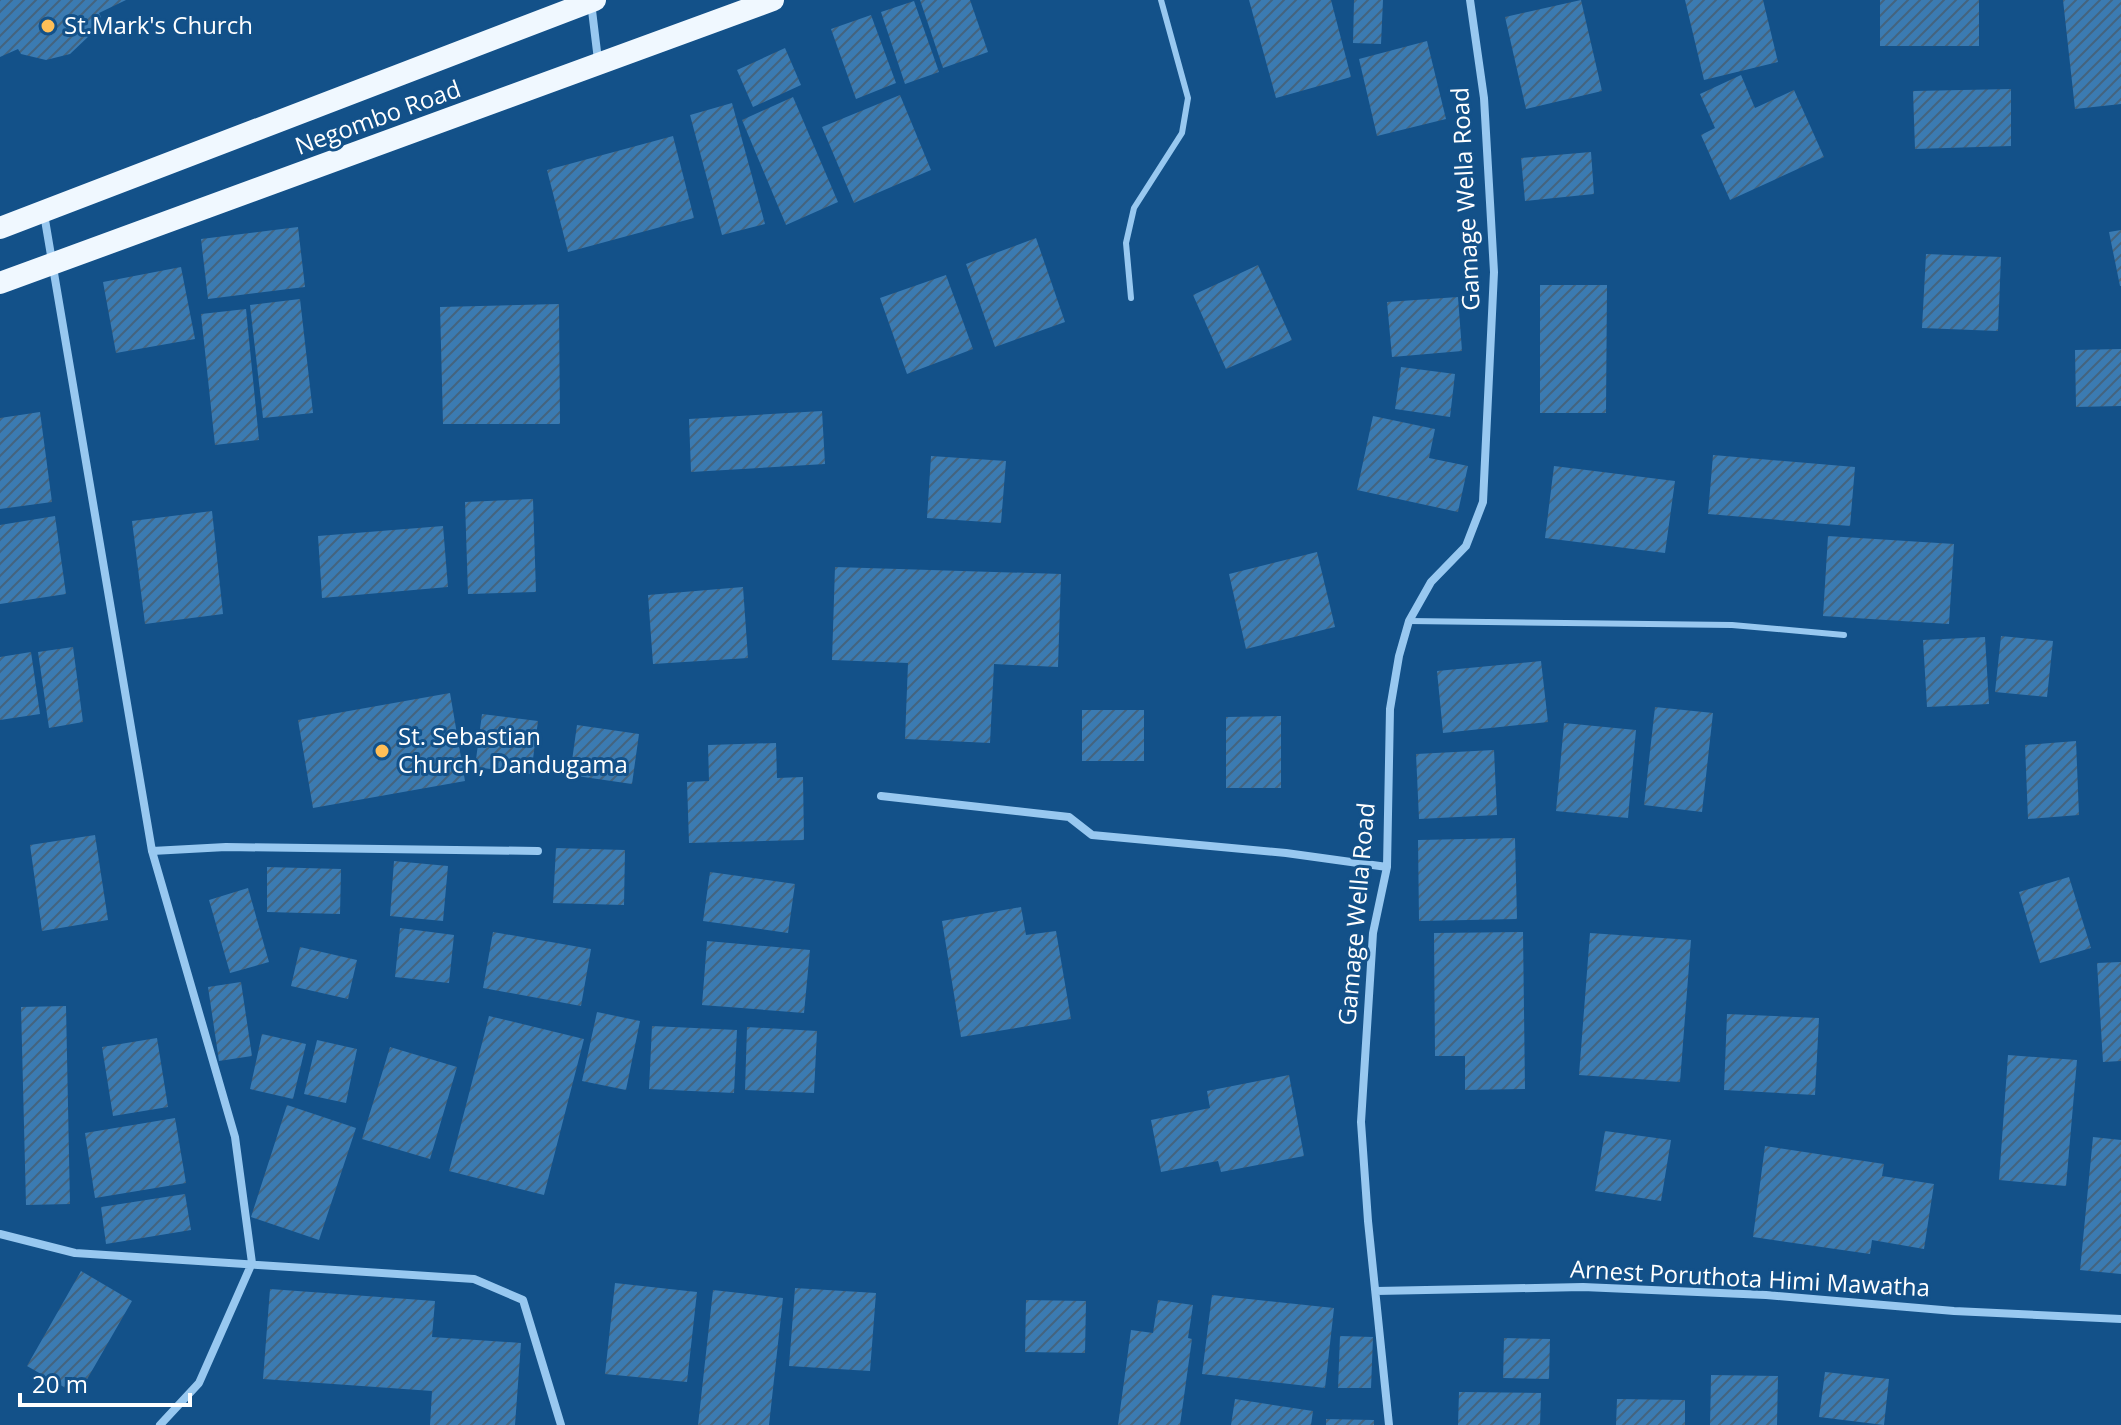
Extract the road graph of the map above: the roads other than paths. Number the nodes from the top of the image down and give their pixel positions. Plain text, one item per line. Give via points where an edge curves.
1 (773, 0) edge
2 (1161, 0) edge
3 (1470, 0) edge
4 (592, 1) edge
5 (599, 65) junction
6 (44, 213) junction
7 (0, 228) edge
8 (54, 264) junction
9 (0, 283) edge
10 (1131, 298) dead end
11 (1409, 621) junction
12 (1844, 635) dead end
13 (881, 796) dead end
14 (152, 851) junction
15 (538, 851) dead end
16 (1387, 867) junction
17 (0, 1234) edge
18 (252, 1263) junction
19 (1376, 1291) junction
20 (2121, 1319) edge
21 (160, 1425) edge
22 (561, 1425) edge
23 (1389, 1425) edge

1 - 5 highway, Negombo Road
2 - 10 lane via 1188,98 1182,133 1134,208 1126,243
3 - 11 street, Gamage Wella Road via 1484,98 1494,272 1483,502 1466,546 1431,582
4 - 5 street
4 - 6 highway, Negombo Road
5 - 8 highway, Negombo Road
6 - 7 highway, Negombo Road
6 - 8 street
8 - 9 highway, Negombo Road
8 - 14 street
11 - 12 lane via 1732,625
11 - 16 street, Gamage Wella Road via 1390,709
13 - 16 street via 1069,817 1092,835
14 - 15 street
14 - 18 street via 235,1137
16 - 19 street, Gamage Wella Road via 1373,933 1361,1122
17 - 18 street via 75,1253
18 - 21 street via 199,1383
18 - 22 street via 474,1279 523,1300
19 - 20 street, Arnest Poruthota Himi Mawatha via 1583,1287
19 - 23 street, Gamage Wella Road

